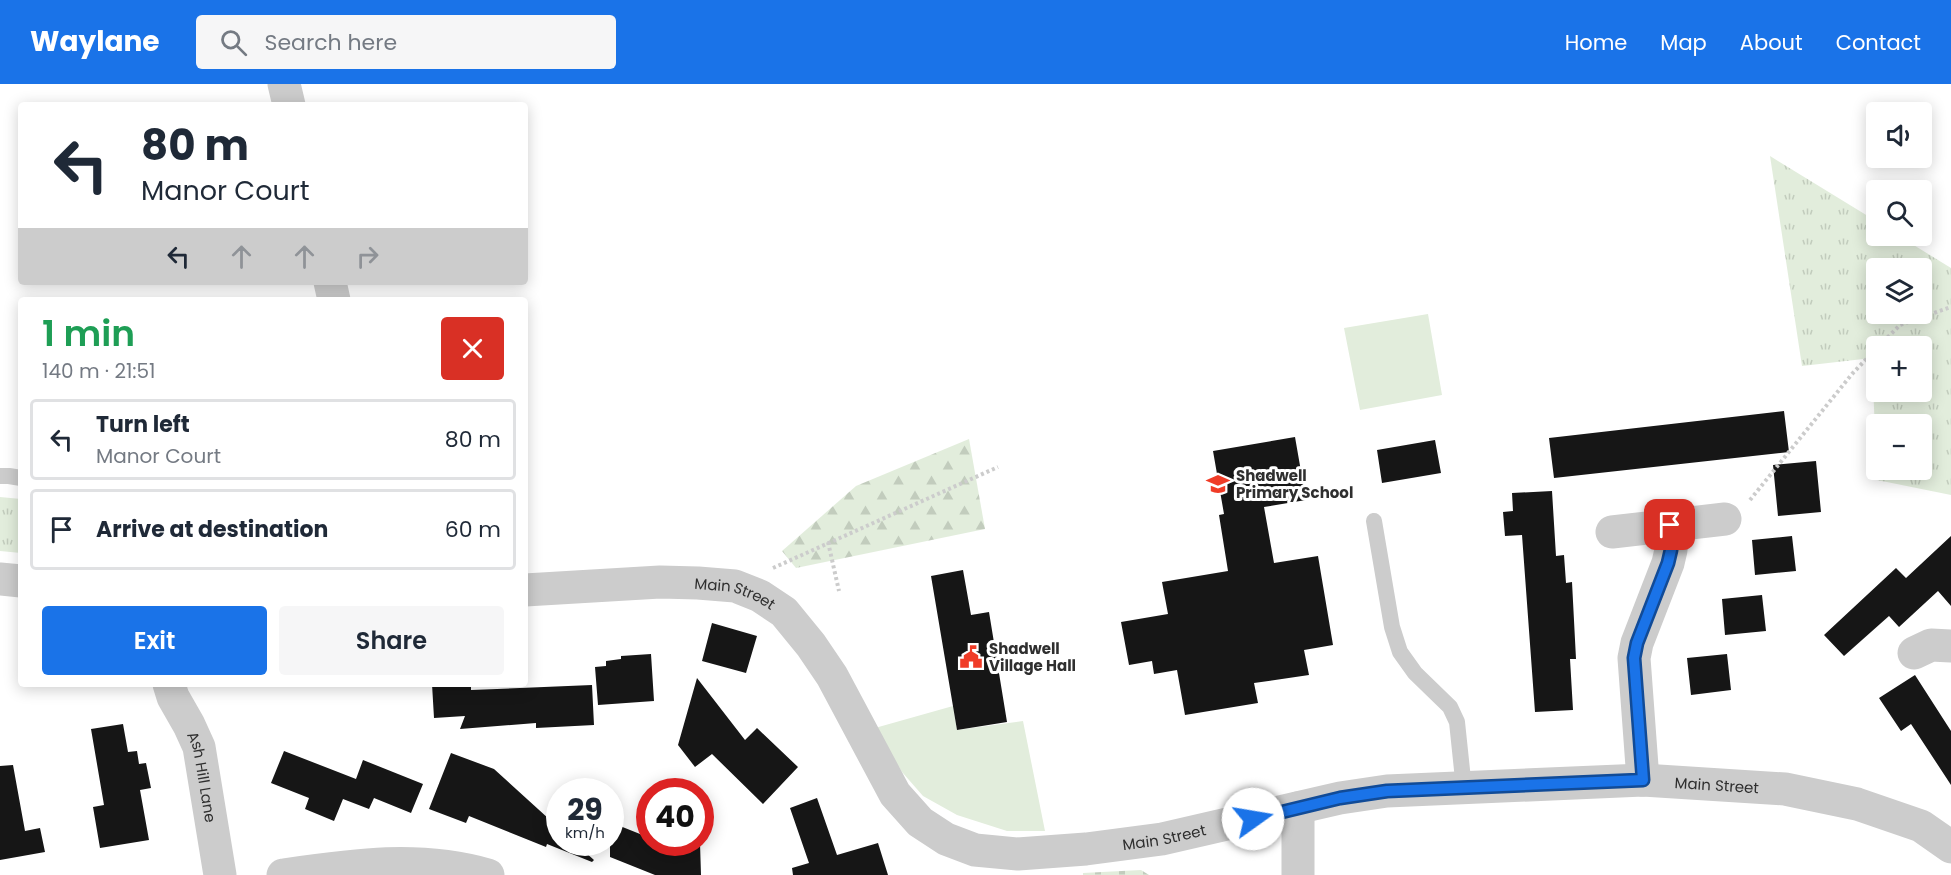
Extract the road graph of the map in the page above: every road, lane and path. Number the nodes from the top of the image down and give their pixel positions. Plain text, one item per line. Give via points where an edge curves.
1 (284, 84) edge
2 (288, 102) edge
3 (1951, 307) edge
4 (1889, 336) edge
5 (1866, 360) edge
6 (998, 467) dead end
7 (0, 477) edge
8 (18, 478) edge
9 (1725, 519) joint
10 (1374, 521) dead end
11 (1670, 525) junction
12 (1612, 532) dead end
13 (828, 542) junction
14 (0, 579) edge
15 (18, 581) edge
16 (735, 586) junction
17 (528, 590) edge
18 (839, 591) dead end
19 (1951, 646) edge
20 (1914, 653) dead end
21 (170, 687) edge
22 (1643, 780) junction
23 (1464, 789) junction
24 (1298, 808) junction
25 (1951, 847) edge
26 (1018, 865) edge
27 (219, 875) edge
28 (283, 875) edge
29 (488, 875) edge
30 (1298, 875) edge

1 - 2 street
3 - 4 path via 1900,325
5 - 9 path via 1844,382 1766,482 1745,505
6 - 13 path
7 - 8 lane
9 - 11 street
10 - 23 lane via 1400,652 1415,673 1450,707 1457,722
11 - 12 street
11 - 22 street via 1668,563 1634,658
13 - 16 path
13 - 18 path
14 - 15 street
16 - 17 street, Main Street via 660,582
16 - 26 street, Main Street via 784,612 811,645 895,794 920,822 946,839
19 - 20 street via 1931,645
21 - 27 street, Ash Hill Lane via 199,747
22 - 23 street, Main Street
22 - 25 street, Main Street via 1785,789 1847,802 1921,826
23 - 24 street, Main Street via 1387,791
24 - 26 street, Main Street via 1162,839 1086,849
24 - 30 street
28 - 29 street via 357,864 413,862

